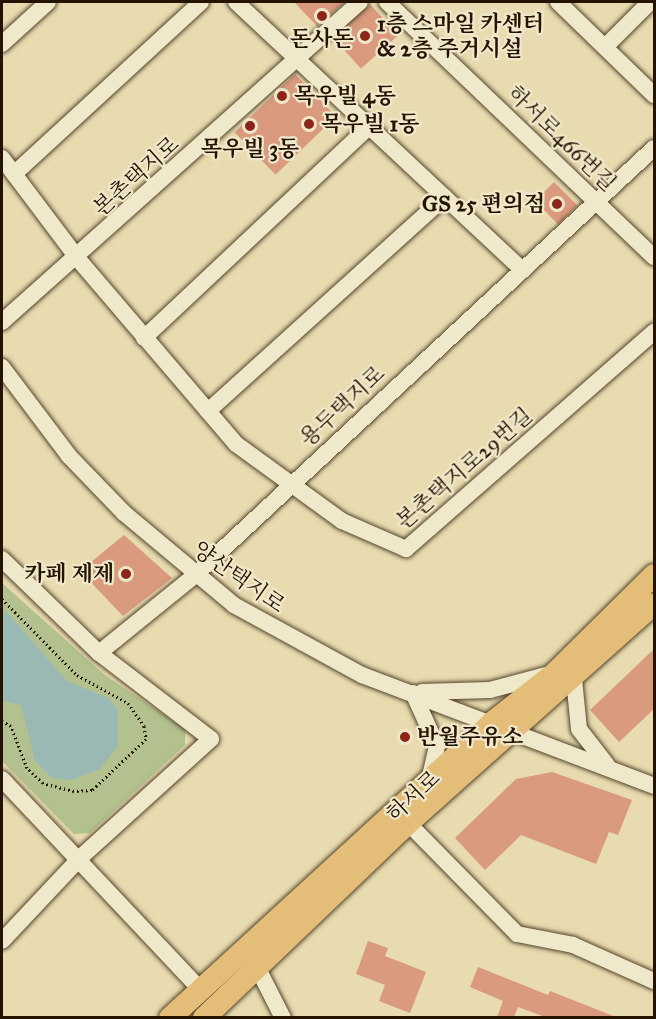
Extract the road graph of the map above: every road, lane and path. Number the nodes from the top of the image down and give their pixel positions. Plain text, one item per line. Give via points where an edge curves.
1 (48, 2) edge
2 (201, 2) edge
3 (236, 2) edge
4 (360, 2) edge
5 (387, 2) edge
6 (558, 2) edge
7 (650, 2) edge
8 (2, 44) edge
9 (605, 47) junction
10 (297, 59) junction
11 (654, 94) edge
12 (369, 127) junction
13 (654, 148) edge
14 (2, 158) edge
15 (14, 174) junction
16 (445, 197) junction
17 (599, 204) junction
18 (654, 257) edge
19 (78, 259) junction
20 (523, 271) junction
21 (2, 322) edge
22 (654, 332) edge
23 (144, 338) junction
24 (2, 367) edge
25 (208, 411) junction
26 (288, 486) junction
27 (2, 559) edge
28 (654, 575) edge
29 (194, 576) junction
30 (2, 599) edge
31 (654, 604) edge
32 (99, 653) junction
33 (564, 676) junction
34 (412, 693) junction
35 (2, 721) edge
36 (493, 722) junction
37 (516, 730) junction
38 (608, 766) junction
39 (2, 778) edge
40 (429, 782) junction
41 (654, 786) edge
42 (408, 824) junction
43 (81, 857) junction
44 (23, 914) junction
45 (2, 919) edge
46 (2, 941) edge
47 (245, 949) junction
48 (260, 968) junction
49 (654, 981) edge
50 (201, 990) junction
51 (170, 1017) edge
52 (204, 1017) edge
53 (283, 1017) edge

1 - 8 street
2 - 15 street
3 - 10 street
4 - 10 street, 본촌택지로
5 - 17 street, 하서로466번길
6 - 9 street
7 - 9 street
9 - 11 street
10 - 12 street
10 - 19 street, 본촌택지로
12 - 16 street
12 - 23 street
13 - 17 street, 용두택지로
14 - 15 street, 본촌택지로29번길
15 - 19 street, 본촌택지로29번길
16 - 20 street
16 - 25 street
17 - 18 street, 하서로466번길
17 - 20 street, 용두택지로
19 - 21 street, 본촌택지로
19 - 23 street, 본촌택지로29번길
20 - 26 street, 용두택지로
22 - 26 street, 본촌택지로29번길 via 406,549 342,521
23 - 25 street, 본촌택지로29번길
24 - 29 street, 양산택지로 via 69,456
25 - 26 street, 본촌택지로29번길 via 236,444
26 - 29 street, 용두택지로
27 - 32 street
28 - 33 main road, 하서로
29 - 32 street, 용두택지로
29 - 34 street, 양산택지로 via 298,644
30 - 35 path via 77,675 128,703 144,726 146,739 108,779 92,790 74,791 43,783 27,768 11,726
31 - 33 main road, 하서로
32 - 43 street via 211,739
33 - 34 street via 490,690
33 - 36 main road, 하서로
33 - 37 main road, 하서로
33 - 38 street via 579,729
34 - 36 street, 양산택지로
34 - 40 street via 437,746
36 - 37 street, 양산택지로
36 - 40 main road, 하서로
37 - 38 street, 양산택지로
37 - 42 main road, 하서로
38 - 41 street, 양산택지로
39 - 43 street
40 - 47 main road, 하서로
42 - 48 main road, 하서로
42 - 49 street via 517,934 573,945
43 - 44 street
43 - 50 street
44 - 45 street
44 - 46 street
47 - 48 street
47 - 50 main road, 하서로
48 - 52 main road, 하서로
48 - 53 street
50 - 51 main road, 하서로

